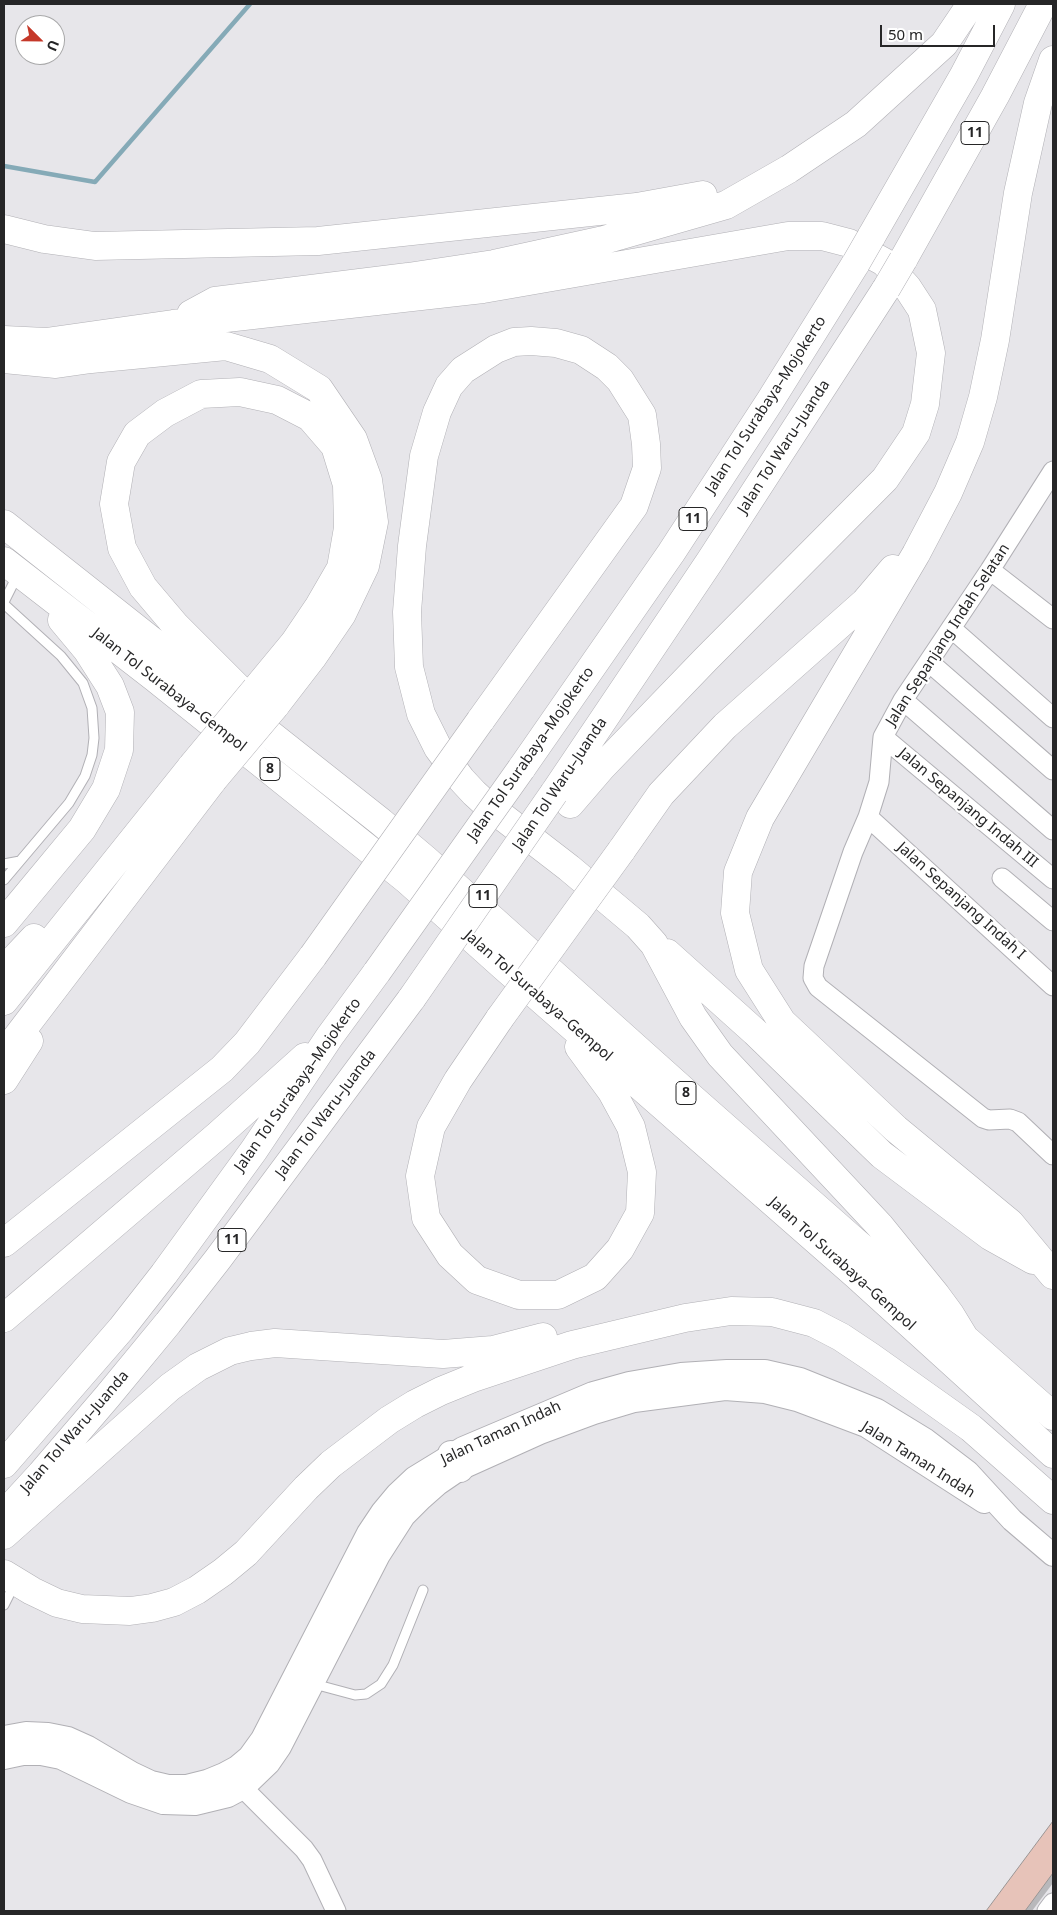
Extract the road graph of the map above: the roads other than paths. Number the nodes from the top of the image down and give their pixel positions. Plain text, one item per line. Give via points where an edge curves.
1 (971, 4) edge
2 (1001, 4) edge
3 (1043, 4) edge
4 (1053, 60) edge
5 (789, 170) junction
6 (4, 229) edge
7 (173, 324) junction
8 (4, 340) edge
9 (4, 360) edge
10 (1051, 479) edge
11 (948, 493) junction
12 (4, 524) edge
13 (990, 570) junction
14 (18, 572) edge
15 (4, 603) edge
16 (1053, 619) edge
17 (951, 628) junction
18 (929, 662) junction
19 (265, 697) junction
20 (903, 700) junction
21 (1053, 718) edge
22 (883, 737) junction
23 (1053, 770) edge
24 (317, 772) junction
25 (202, 773) junction
26 (562, 799) junction
27 (868, 817) junction
28 (1053, 830) edge
29 (20, 861) junction
30 (4, 864) edge
31 (1002, 878) dead end
32 (1053, 879) edge
33 (4, 880) edge
34 (98, 883) junction
35 (1053, 921) edge
36 (4, 923) edge
37 (638, 926) junction
38 (99, 930) junction
39 (503, 966) junction
40 (4, 970) edge
41 (1053, 986) edge
42 (4, 1000) edge
43 (330, 1036) junction
44 (4, 1054) edge
45 (4, 1080) edge
46 (1053, 1155) edge
47 (4, 1243) edge
48 (1050, 1271) edge
49 (4, 1318) edge
50 (964, 1337) junction
51 (1053, 1416) edge
52 (1053, 1454) edge
53 (10, 1458) edge
54 (456, 1462) junction
55 (48, 1482) junction
56 (1053, 1494) edge
57 (1053, 1500) edge
58 (4, 1514) edge
59 (4, 1535) edge
60 (1053, 1555) edge
61 (8, 1587) edge
62 (423, 1590) dead end
63 (312, 1684) junction
64 (4, 1737) edge
65 (4, 1758) edge
66 (243, 1788) junction
67 (1053, 1903) edge
68 (336, 1911) edge
69 (1047, 1911) edge

1 - 5 highway via 944,44 856,124
2 - 43 highway, Jalan Tol Surabaya–Mojokerto / 11, bridge via 856,263 770,401 671,553
3 - 26 highway, Jalan Tol Waru–Juanda / 11, bridge via 886,289 710,561
4 - 11 highway via 1038,103 1018,193 983,397 970,442
5 - 6 highway via 719,192 637,207 318,241 95,246
5 - 7 highway via 726,205 604,240 408,278 214,301
7 - 8 highway via 46,342
7 - 26 highway via 483,289 788,236 822,236 849,243 884,262 908,287 922,310 930,353 925,404 916,434 885,480 602,768
9 - 19 highway via 56,364 226,346 270,359 319,389 353,439 368,480 374,522 365,566 342,614 312,658
10 - 13 street, Jalan Sepanjang Indah Selatan
11 - 39 highway, bridge via 904,555 865,602 725,726 661,794 622,852 500,1018 431,1127 420,1176 426,1218 450,1255 477,1280 519,1295 558,1295 595,1277 620,1249 640,1213 642,1172 631,1127 612,1092 575,1042
11 - 48 highway via 896,588 760,818 738,872 735,913 749,970 782,1022 896,1130 1010,1223
12 - 24 highway, Jalan Tol Surabaya–Gempol / 8
13 - 16 street
13 - 17 street, Jalan Sepanjang Indah Selatan
14 - 15 lane
14 - 36 highway via 86,650 110,686 120,712 119,750 106,789 82,829
14 - 39 highway, Jalan Tol Surabaya–Gempol / 8 via 400,874
15 - 29 lane via 61,656 84,683 94,724 92,755 77,791
17 - 18 street, Jalan Sepanjang Indah Selatan
17 - 21 street
18 - 20 street, Jalan Sepanjang Indah Selatan
18 - 23 street
19 - 24 highway via 341,568 348,528 347,485 335,446 310,417 277,400 240,392 201,394 165,413 137,434 121,462 114,504 122,548 143,587 176,626
19 - 25 highway, bridge
20 - 22 street, Jalan Sepanjang Indah Selatan
20 - 28 street
22 - 27 street, Jalan Sepanjang Indah Selatan via 879,782
22 - 32 street, Jalan Sepanjang Indah III
24 - 50 highway, Jalan Tol Surabaya–Gempol / 8 via 425,859
25 - 34 highway
25 - 38 highway
26 - 55 highway, Jalan Tol Waru–Juanda / 11, bridge via 218,1259 113,1390
27 - 41 street, Jalan Sepanjang Indah I
27 - 46 street, Jalan Sepanjang Indah Selatan via 814,966 818,987 983,1118 1018,1122
29 - 30 lane
29 - 33 lane
31 - 35 street
34 - 40 highway via 30,942
34 - 42 highway
37 - 47 highway, bridge via 486,804 461,780 438,748 422,714 410,667 407,612 412,546 424,456 437,412 449,386 463,370 496,349 514,342 531,340 581,350 620,380 642,415 646,444 647,468 634,506 480,721 313,956 247,1043 222,1069
37 - 48 highway via 755,1032 882,1155 990,1236
37 - 50 highway via 654,944 693,1017 720,1055 880,1226 941,1301
38 - 44 highway
38 - 45 highway
39 - 52 highway, Jalan Tol Surabaya–Gempol / 8 via 856,1275
43 - 49 highway
43 - 53 highway, Jalan Tol Surabaya–Mojokerto / 11 via 254,1150 164,1274
50 - 51 highway, Jalan Tol Surabaya–Gempol / 8
54 - 60 street, Jalan Taman Indah via 594,1412 634,1401 725,1389 765,1392 797,1400 866,1426 1012,1520
54 - 63 street, Jalan Taman Indah via 392,1532
54 - 64 street, Jalan Taman Indah via 414,1478 382,1512 368,1533 262,1739 237,1767 207,1782 168,1786 132,1773 68,1738 48,1734
55 - 56 highway via 170,1387 198,1367 230,1351 275,1344 443,1354 492,1350 669,1304 744,1293 808,1304 877,1340 1019,1456 1046,1480
55 - 58 highway, Jalan Tol Waru–Juanda / 11
55 - 59 highway
57 - 61 highway via 971,1428 841,1337 814,1323 772,1312 731,1311 685,1318 572,1345 473,1378 415,1404 331,1464 246,1553 223,1572 174,1602 130,1611 82,1609
62 - 63 lane via 393,1664 381,1684 366,1694 355,1695
63 - 66 street, Jalan Taman Indah via 280,1747
65 - 66 street, Jalan Taman Indah via 41,1754 61,1758 130,1792 163,1803 195,1804 228,1796
66 - 68 street via 304,1849
67 - 69 street

